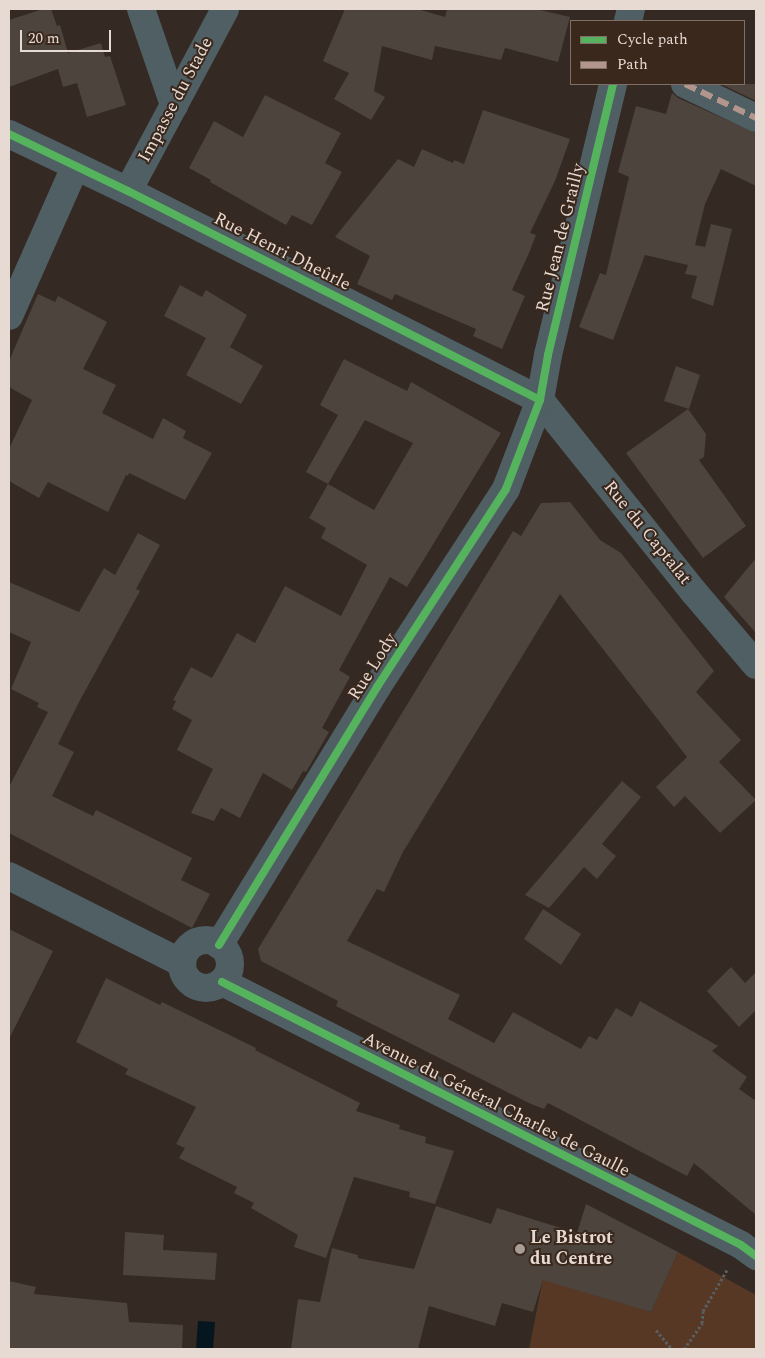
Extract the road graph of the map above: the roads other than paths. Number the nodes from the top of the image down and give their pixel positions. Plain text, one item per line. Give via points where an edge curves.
1 (141, 9) edge
2 (225, 9) edge
3 (613, 85) edge
4 (686, 85) edge
5 (174, 105) junction
6 (756, 118) edge
7 (9, 134) edge
8 (75, 167) junction
9 (128, 191) junction
10 (9, 316) edge
11 (540, 400) junction
12 (756, 665) edge
13 (9, 876) edge
14 (219, 945) junction
15 (182, 963) junction
16 (222, 982) junction
17 (756, 1256) edge

1 - 5 street
2 - 5 street, Impasse du Stade
3 - 11 street, Rue Jean de Grailly
4 - 6 street
5 - 9 street, Impasse du Stade
7 - 8 street, Rue Henri Dheûrle
8 - 9 street, Rue Henri Dheûrle
8 - 10 street
9 - 11 street, Rue Henri Dheûrle
11 - 12 street, Rue du Captalat
11 - 14 street, Rue Lody via 506,490 377,687
13 - 15 street
14 - 15 street via 209,941 194,944
14 - 16 street via 230,960 228,974
15 - 16 street via 183,971 194,984 209,988
16 - 17 street, Avenue du Général Charles de Gaulle via 741,1245

